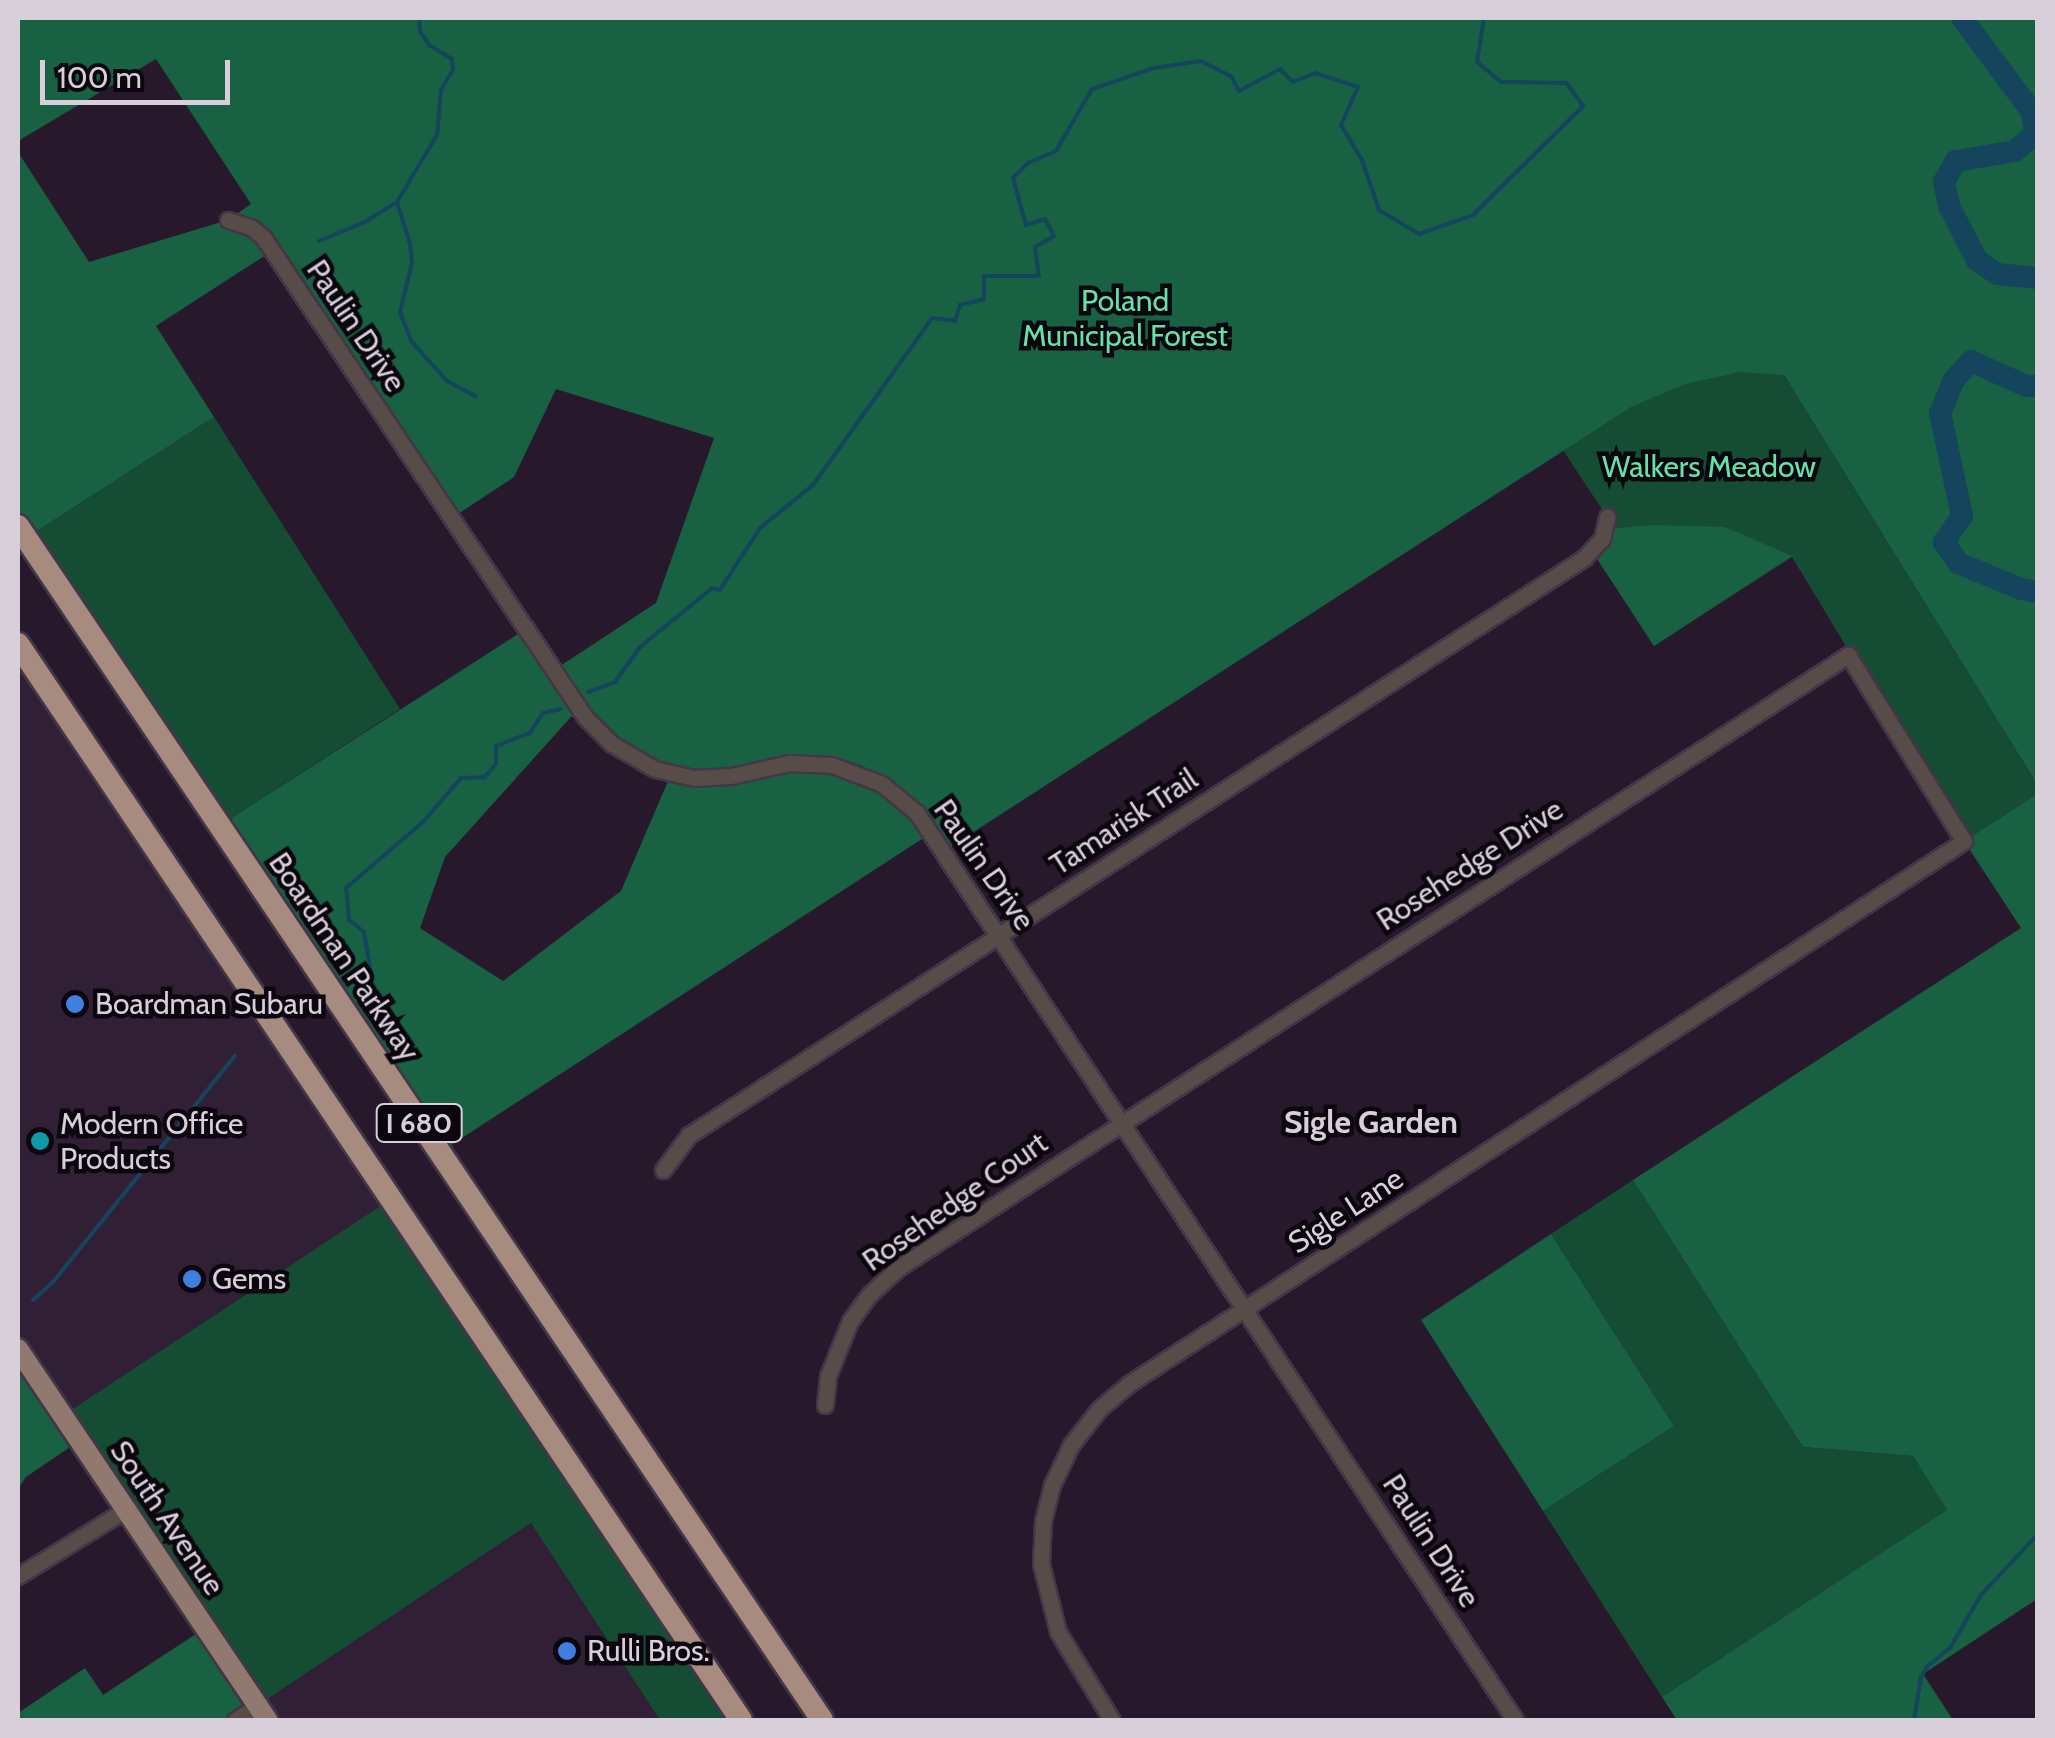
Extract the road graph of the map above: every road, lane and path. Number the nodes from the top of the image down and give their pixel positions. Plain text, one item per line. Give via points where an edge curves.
1 (228, 220) dead end
2 (1607, 517) dead end
3 (18, 526) edge
4 (18, 644) edge
5 (1848, 654) joint
6 (1000, 936) junction
7 (1122, 1122) junction
8 (663, 1170) dead end
9 (1246, 1309) junction
10 (18, 1349) edge
11 (825, 1405) dead end
12 (126, 1510) junction
13 (18, 1576) edge
14 (262, 1713) edge
15 (235, 1720) edge
16 (742, 1720) edge
17 (822, 1720) edge
18 (1112, 1720) edge
19 (1516, 1720) edge

1 - 6 street, Paulin Drive via 263,237 586,717 612,744 656,769 694,778 806,762 858,772 916,813
2 - 6 street, Tamarisk Trail via 1602,540 1584,558
3 - 17 highway, Boardman Parkway / I 680
4 - 16 highway, I 680
5 - 7 street, Rosehedge Drive
5 - 9 street, Sigle Lane via 1964,841
6 - 7 street, Paulin Drive
6 - 8 street, Tamarisk Trail via 689,1135
7 - 9 street, Paulin Drive
7 - 11 street, Rosehedge Court via 882,1281 840,1341
9 - 18 street, Sigle Lane via 1114,1395 1082,1430 1052,1485 1041,1548 1046,1598 1063,1642
9 - 19 street, Paulin Drive
10 - 12 main road, South Avenue
12 - 13 street
12 - 14 main road, South Avenue
14 - 15 street

